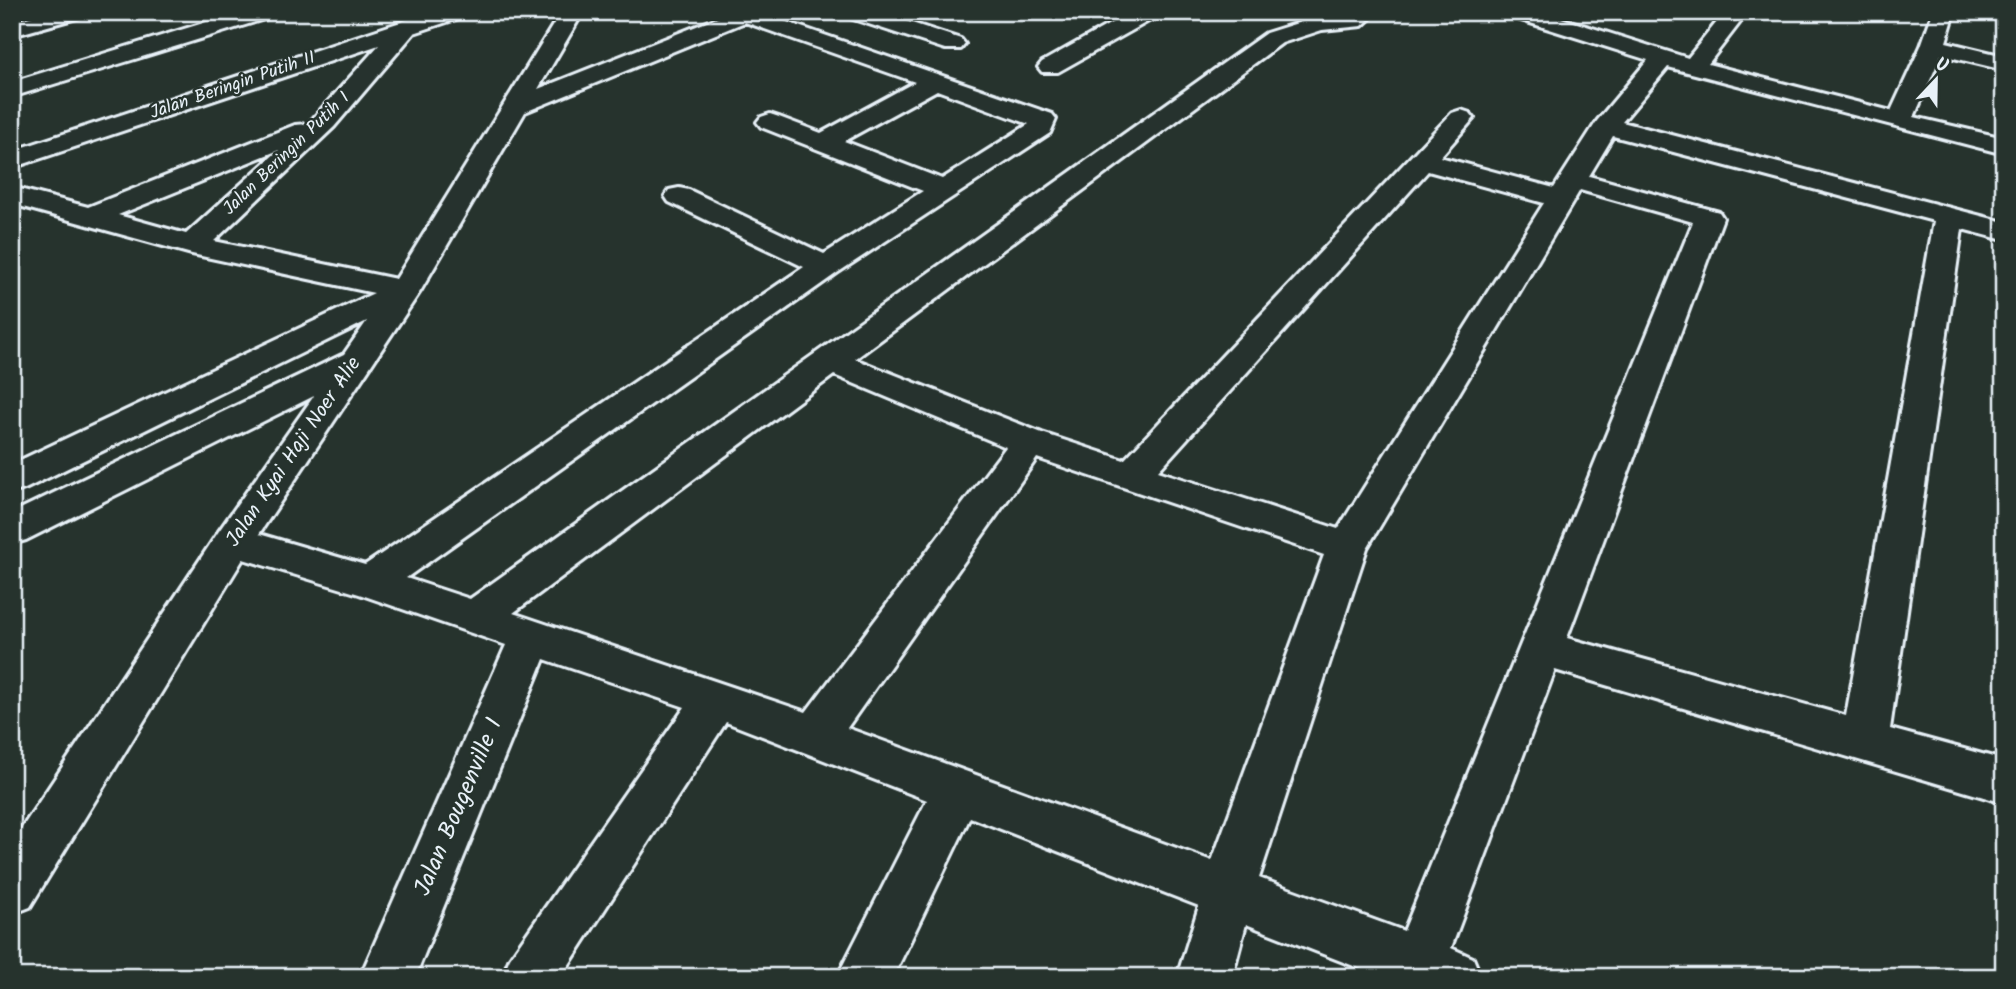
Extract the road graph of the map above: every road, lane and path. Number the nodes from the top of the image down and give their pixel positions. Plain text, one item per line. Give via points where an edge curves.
1 (72, 12) edge
2 (263, 12) edge
3 (454, 12) edge
4 (572, 12) edge
5 (855, 12) edge
6 (927, 12) edge
7 (1148, 12) edge
8 (1366, 12) edge
9 (1519, 12) edge
10 (1737, 12) edge
11 (1944, 12) edge
12 (740, 14) edge
13 (1557, 17) edge
14 (899, 27) junction
15 (406, 28) junction
16 (12, 29) edge
17 (953, 44) dead end
18 (1933, 46) junction
19 (1678, 62) junction
20 (2004, 64) edge
21 (1050, 67) dead end
22 (933, 82) junction
23 (12, 90) edge
24 (517, 106) junction
25 (1461, 118) dead end
26 (1899, 121) junction
27 (325, 122) junction
28 (770, 122) dead end
29 (1606, 126) junction
30 (823, 142) junction
31 (2004, 146) edge
32 (12, 160) edge
33 (1420, 160) junction
34 (1568, 189) junction
35 (944, 190) junction
36 (679, 196) dead end
37 (19, 202) edge
38 (88, 217) junction
39 (1949, 218) junction
40 (2004, 232) edge
41 (192, 245) junction
42 (826, 265) junction
43 (405, 290) junction
44 (356, 361) junction
45 (830, 361) junction
46 (1029, 442) junction
47 (1131, 476) junction
48 (12, 480) edge
49 (12, 530) edge
50 (233, 541) junction
51 (1347, 547) junction
52 (370, 582) junction
53 (476, 617) junction
54 (532, 636) junction
55 (1539, 648) junction
56 (716, 699) junction
57 (816, 736) junction
58 (1865, 741) junction
59 (2004, 782) edge
60 (958, 790) junction
61 (12, 889) edge
62 (1228, 891) junction
63 (1436, 970) edge
64 (387, 977) edge
65 (529, 977) edge
66 (864, 977) edge
67 (1204, 977) edge

1 - 16 street
2 - 23 street
3 - 15 street, Jalan Beringin Putih II
4 - 24 street, Jalan Kyai Haji Noer Alie
5 - 14 street
6 - 14 street
7 - 21 street
8 - 45 street via 1354,20 1320,23 1274,38
9 - 13 street
10 - 19 street
11 - 18 street
12 - 22 street
12 - 24 street
13 - 19 street
14 - 17 street
15 - 27 street, Jalan Beringin Putih I
15 - 32 street, Jalan Beringin Putih II
18 - 20 street
18 - 26 street
19 - 26 street
19 - 29 street
22 - 30 street
22 - 35 street via 1043,119 1041,128
24 - 43 street, Jalan Kyai Haji Noer Alie
25 - 33 street
26 - 31 street
27 - 38 street
27 - 41 street, Jalan Beringin Putih I
28 - 30 street
29 - 34 street
29 - 39 street
30 - 35 street
33 - 34 street
33 - 47 street
34 - 51 street
34 - 55 street via 1709,218
35 - 42 street
36 - 42 street
37 - 38 street
38 - 41 street
39 - 40 street
39 - 58 street
41 - 43 street
42 - 52 street
43 - 44 street, Jalan Kyai Haji Noer Alie
43 - 48 street
44 - 49 street
44 - 50 street, Jalan Kyai Haji Noer Alie
45 - 46 street
45 - 53 street
46 - 47 street
46 - 57 street
47 - 51 street
50 - 52 street
50 - 61 street, Jalan Kyai Haji Noer Alie
51 - 62 street
52 - 53 street
53 - 54 street
54 - 56 street
54 - 64 street, Jalan Bougenville I
55 - 58 street
55 - 63 street
56 - 57 street
56 - 65 street
57 - 60 street
58 - 59 street
60 - 62 street
60 - 66 street
62 - 63 street
62 - 67 street

